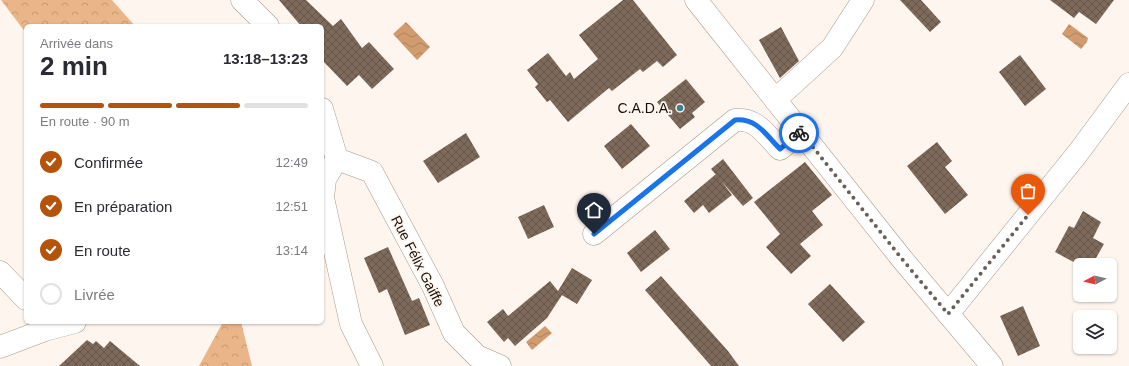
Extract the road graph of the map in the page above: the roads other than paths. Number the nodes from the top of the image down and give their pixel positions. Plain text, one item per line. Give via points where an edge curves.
1 (242, 0) edge
2 (696, 0) edge
3 (863, 0) edge
4 (266, 24) edge
5 (1129, 84) edge
6 (775, 100) junction
7 (324, 116) edge
8 (801, 132) junction
9 (337, 159) junction
10 (324, 188) edge
11 (324, 202) edge
12 (594, 234) dead end
13 (0, 272) edge
14 (24, 297) edge
15 (948, 314) junction
16 (60, 324) edge
17 (44, 326) edge
18 (0, 347) edge
19 (372, 366) edge
20 (500, 366) edge
21 (992, 366) edge

1 - 4 street
2 - 6 street
3 - 6 street via 832,48
5 - 15 street via 1078,153
6 - 8 street
7 - 9 street
8 - 12 street via 780,149 755,123 746,119 735,120
8 - 15 street
9 - 10 street via 325,178
9 - 20 street, Rue Félix Gaiffe via 372,172 433,286 454,333 477,356
11 - 19 street via 351,324
13 - 14 street
15 - 21 street
16 - 17 street
17 - 18 street

